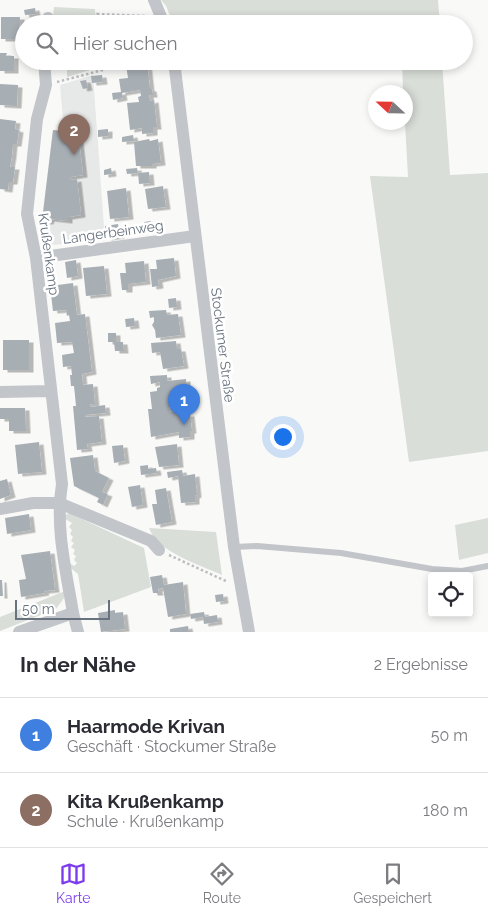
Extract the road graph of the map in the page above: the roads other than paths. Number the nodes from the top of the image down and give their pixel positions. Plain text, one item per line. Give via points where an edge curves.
1 (154, 0) edge
2 (161, 15) edge
3 (45, 70) edge
4 (175, 70) edge
5 (195, 236) junction
6 (36, 258) junction
7 (50, 391) junction
8 (0, 392) edge
9 (59, 503) junction
10 (0, 509) edge
11 (234, 547) junction
12 (159, 550) road end
13 (488, 566) edge
14 (72, 614) junction
15 (19, 632) edge
16 (78, 632) edge
17 (249, 632) edge

1 - 2 street
3 - 6 street, Krußenkamp via 46,85 37,118 27,214
4 - 5 street, Stockumer Straße
5 - 6 street, Langerbeinweg
5 - 11 street, Stockumer Straße
6 - 7 street, Krußenkamp
7 - 8 street
7 - 9 street, Krußenkamp via 62,484
9 - 10 street via 34,503
9 - 12 street via 152,541
9 - 14 street, Krußenkamp via 58,522
11 - 13 lane via 341,553 432,569 462,571
11 - 17 street, Stockumer Straße
14 - 15 street
14 - 16 street, Krußenkamp

